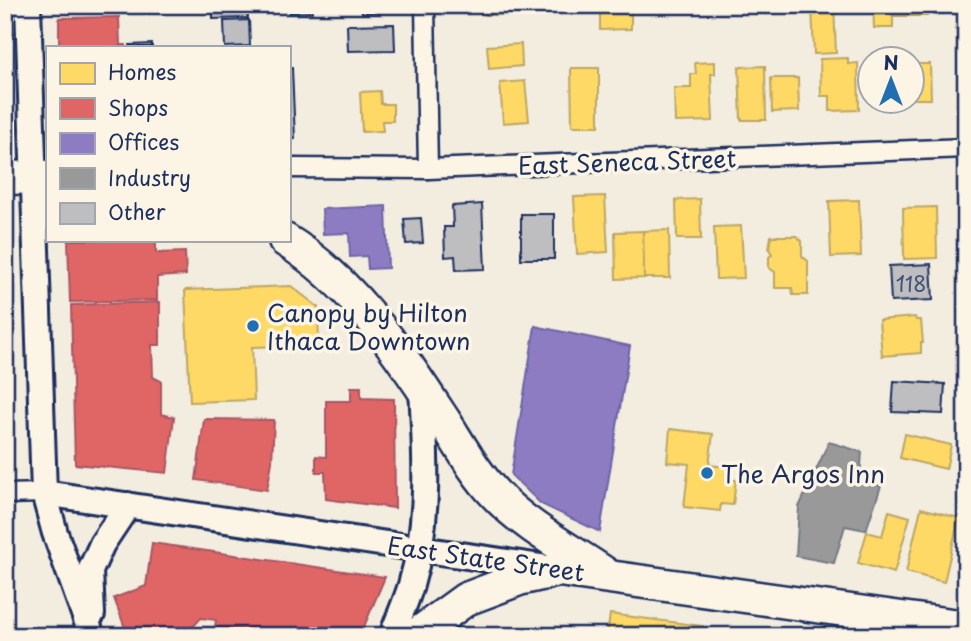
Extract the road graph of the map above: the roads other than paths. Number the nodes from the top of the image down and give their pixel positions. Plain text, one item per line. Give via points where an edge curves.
1 (28, 5) edge
2 (425, 5) edge
3 (966, 148) edge
4 (290, 168) edge
5 (428, 169) junction
6 (29, 178) edge
7 (288, 242) edge
8 (422, 390) junction
9 (44, 493) junction
10 (5, 494) edge
11 (128, 505) junction
12 (418, 549) junction
13 (559, 570) junction
14 (608, 575) junction
15 (966, 627) edge
16 (93, 636) edge
17 (392, 636) edge
18 (415, 636) edge

1 - 6 street
2 - 5 street
3 - 5 street, East Seneca Street
4 - 5 street, East Seneca Street
6 - 9 street
7 - 8 highway via 345,287
8 - 12 street via 427,448
8 - 14 highway via 497,496
9 - 10 street, East State Street
9 - 11 street, East State Street
9 - 16 street
11 - 12 street, East State Street
11 - 16 street via 90,571
12 - 13 street, East State Street
12 - 17 street via 412,583
13 - 14 highway, East State Street
13 - 18 highway via 467,599
14 - 15 highway, East State Street

